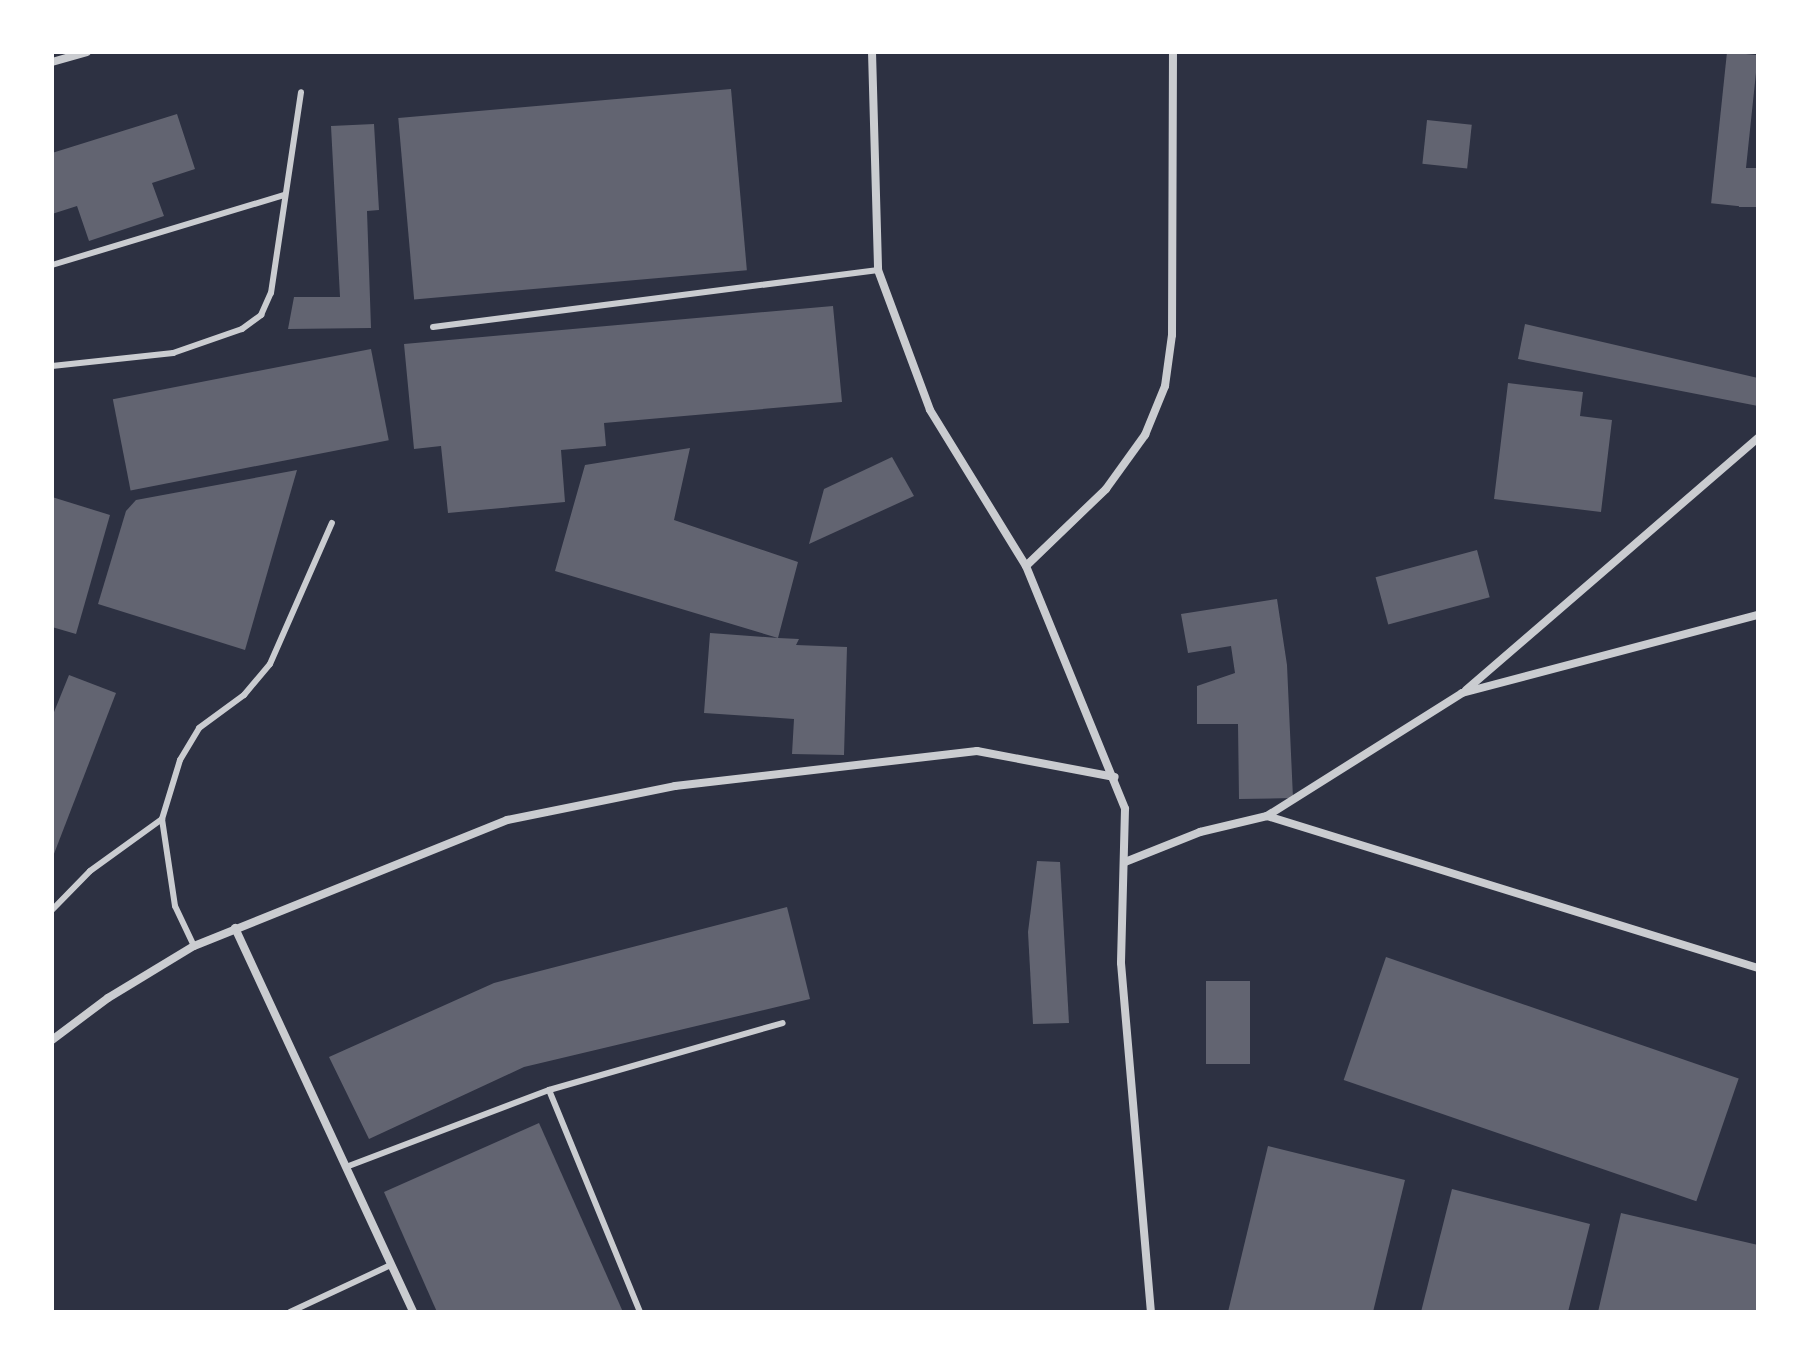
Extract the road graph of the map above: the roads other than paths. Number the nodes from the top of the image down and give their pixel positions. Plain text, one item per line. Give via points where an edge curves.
1 (87, 52) edge
2 (872, 52) edge
3 (1173, 52) edge
4 (52, 62) edge
5 (301, 92) dead end
6 (284, 195) junction
7 (52, 265) edge
8 (878, 270) junction
9 (433, 327) dead end
10 (52, 366) edge
11 (1758, 438) edge
12 (332, 523) dead end
13 (1026, 566) junction
14 (1758, 615) edge
15 (1462, 693) junction
16 (1115, 777) junction
17 (1267, 816) junction
18 (162, 819) junction
19 (1125, 862) junction
20 (52, 910) edge
21 (235, 928) junction
22 (194, 946) junction
23 (1758, 968) edge
24 (783, 1023) dead end
25 (52, 1040) edge
26 (549, 1090) junction
27 (346, 1167) junction
28 (391, 1265) junction
29 (290, 1312) edge
30 (413, 1312) edge
31 (640, 1312) edge
32 (1151, 1312) edge

1 - 4 street
2 - 8 street
3 - 13 street via 1172,335 1165,386 1145,435 1106,489
5 - 6 lane
6 - 7 lane
6 - 10 lane via 271,293 251,322 173,353
8 - 9 lane
8 - 13 street via 930,410
11 - 15 street
12 - 18 lane via 270,664 244,695 199,728 180,760
13 - 16 street
14 - 15 street
15 - 17 street
16 - 19 street via 1125,809
16 - 21 street via 977,751 675,786 507,820
17 - 19 street via 1200,832
17 - 23 street
18 - 20 lane via 90,871
18 - 22 lane via 175,906
19 - 32 street via 1121,963
21 - 22 street
21 - 27 street
22 - 25 street via 108,998
24 - 26 lane
26 - 27 lane
26 - 31 lane
27 - 28 street
28 - 29 lane
28 - 30 street

